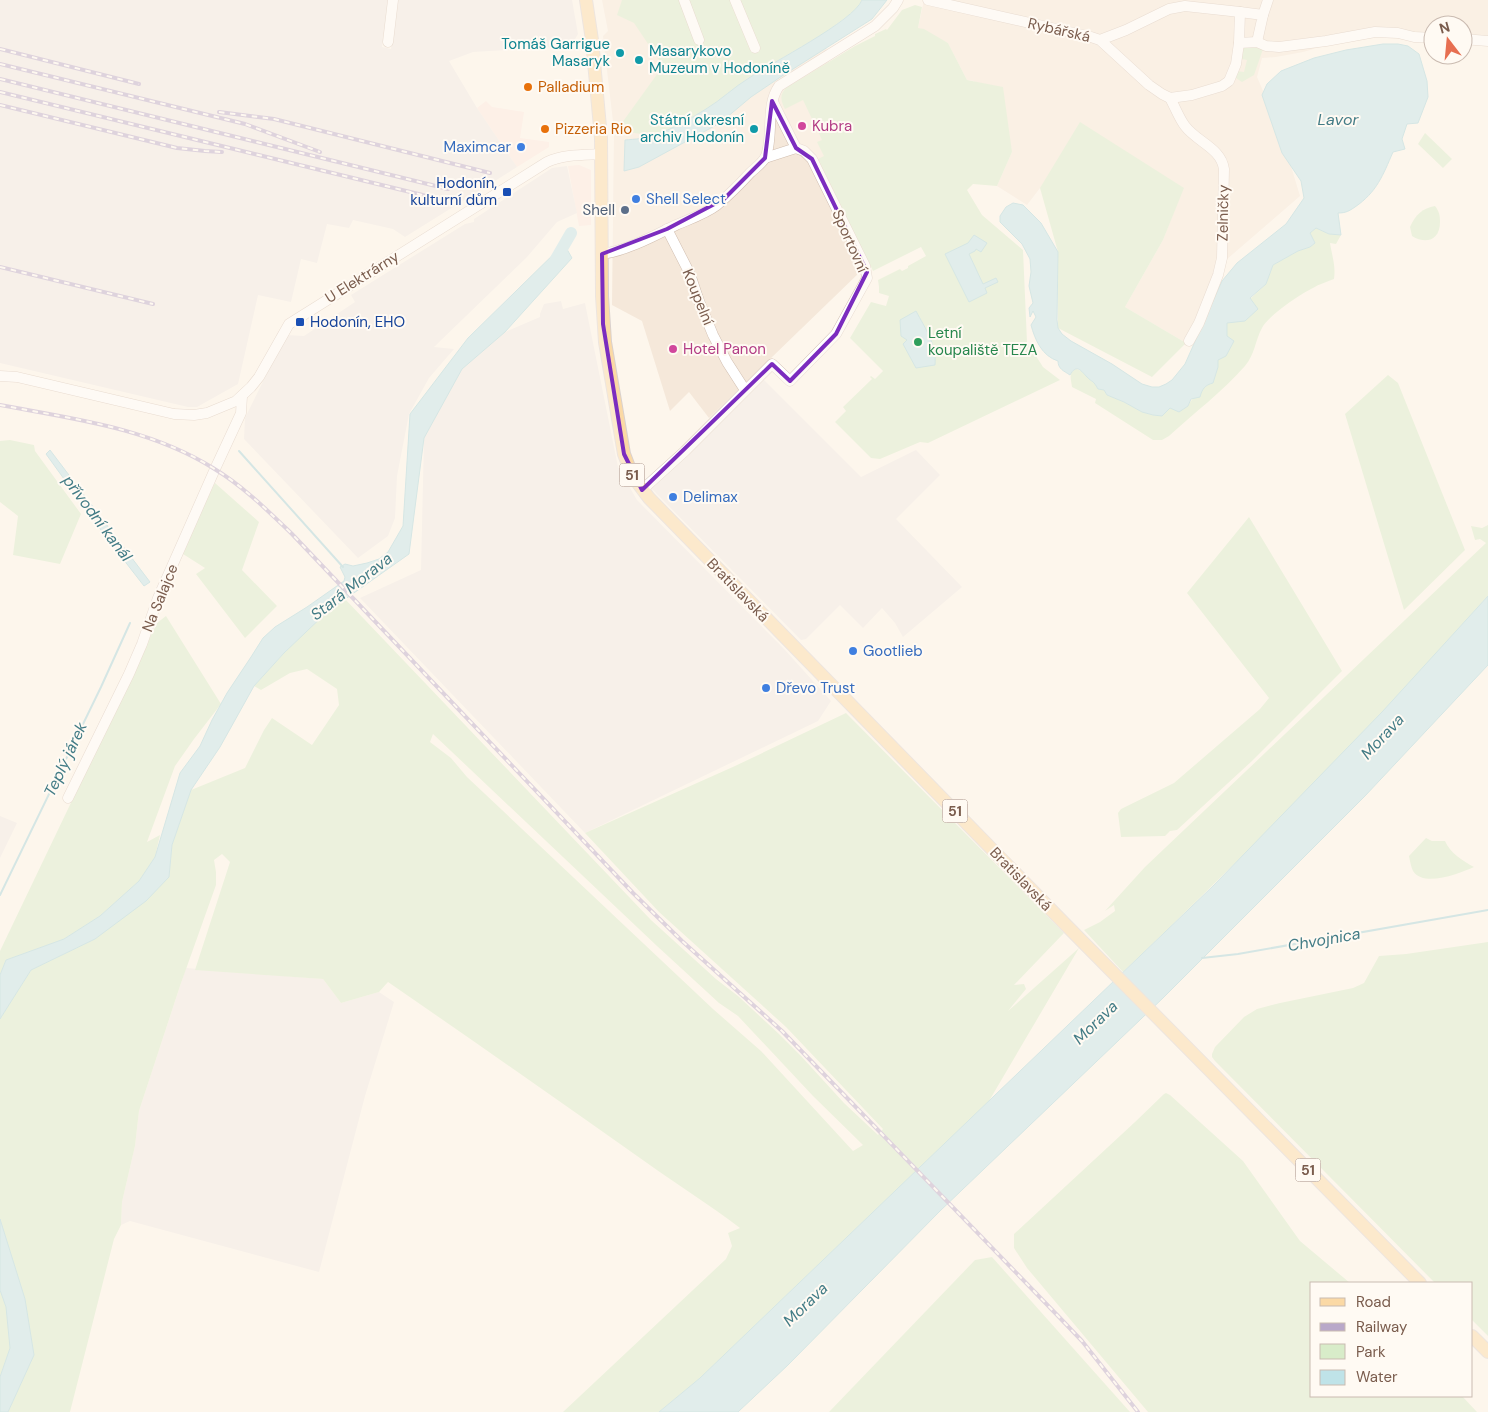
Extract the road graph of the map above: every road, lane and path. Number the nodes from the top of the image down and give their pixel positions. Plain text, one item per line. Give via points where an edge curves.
1 (393, 0) edge
2 (586, 0) edge
3 (684, 0) edge
4 (735, 0) edge
5 (898, 0) edge
6 (928, 0) edge
7 (1268, 0) edge
8 (954, 3) edge
9 (1240, 12) junction
10 (1263, 15) junction
11 (1423, 37) edge
12 (1473, 39) edge
13 (699, 40) dead end
14 (1100, 40) junction
15 (1488, 40) edge
16 (388, 42) dead end
17 (1256, 42) junction
18 (1239, 43) junction
19 (755, 48) dead end
20 (1170, 98) junction
21 (772, 101) junction
22 (796, 148) junction
23 (602, 154) junction
24 (765, 158) junction
25 (667, 230) junction
26 (602, 254) junction
27 (1190, 341) dead end
28 (0, 376) edge
29 (745, 390) junction
30 (242, 396) junction
31 (642, 490) junction
32 (68, 798) dead end
33 (1419, 1282) edge
34 (1473, 1337) edge
35 (1488, 1352) edge

1 - 16 street
2 - 23 main road, 51
3 - 13 street
4 - 19 street
5 - 21 street via 875,26 779,86
6 - 8 street, Rybářská
7 - 10 street
8 - 14 street, Rybářská
9 - 10 street
9 - 14 street via 1185,6 1169,9
9 - 18 street
10 - 17 street
11 - 17 street via 1375,32 1279,47
12 - 15 street
14 - 20 street, Rybářská via 1149,85
17 - 18 street
18 - 20 street via 1229,81 1192,95
20 - 27 street, Zelničky via 1186,127 1222,159 1224,169 1222,258
21 - 22 street
21 - 24 street
22 - 24 street
22 - 29 street, Sportovní via 812,160 865,266 867,278 836,334 790,381 772,364
23 - 26 main road, Bratislavská / 51
23 - 30 street, U Elektrárny via 570,156 547,162 289,324 259,377
24 - 25 street via 716,206
25 - 26 street
25 - 29 street, Koupelní via 690,274 712,335
26 - 31 main road, Bratislavská / 51 via 603,324 622,438 629,467
28 - 30 street, U Elektrárny via 17,377 174,414 207,413
29 - 31 street
30 - 32 street, Na Salajce via 241,413 158,598 142,644
31 - 33 main road, Bratislavská / 51
34 - 35 main road

